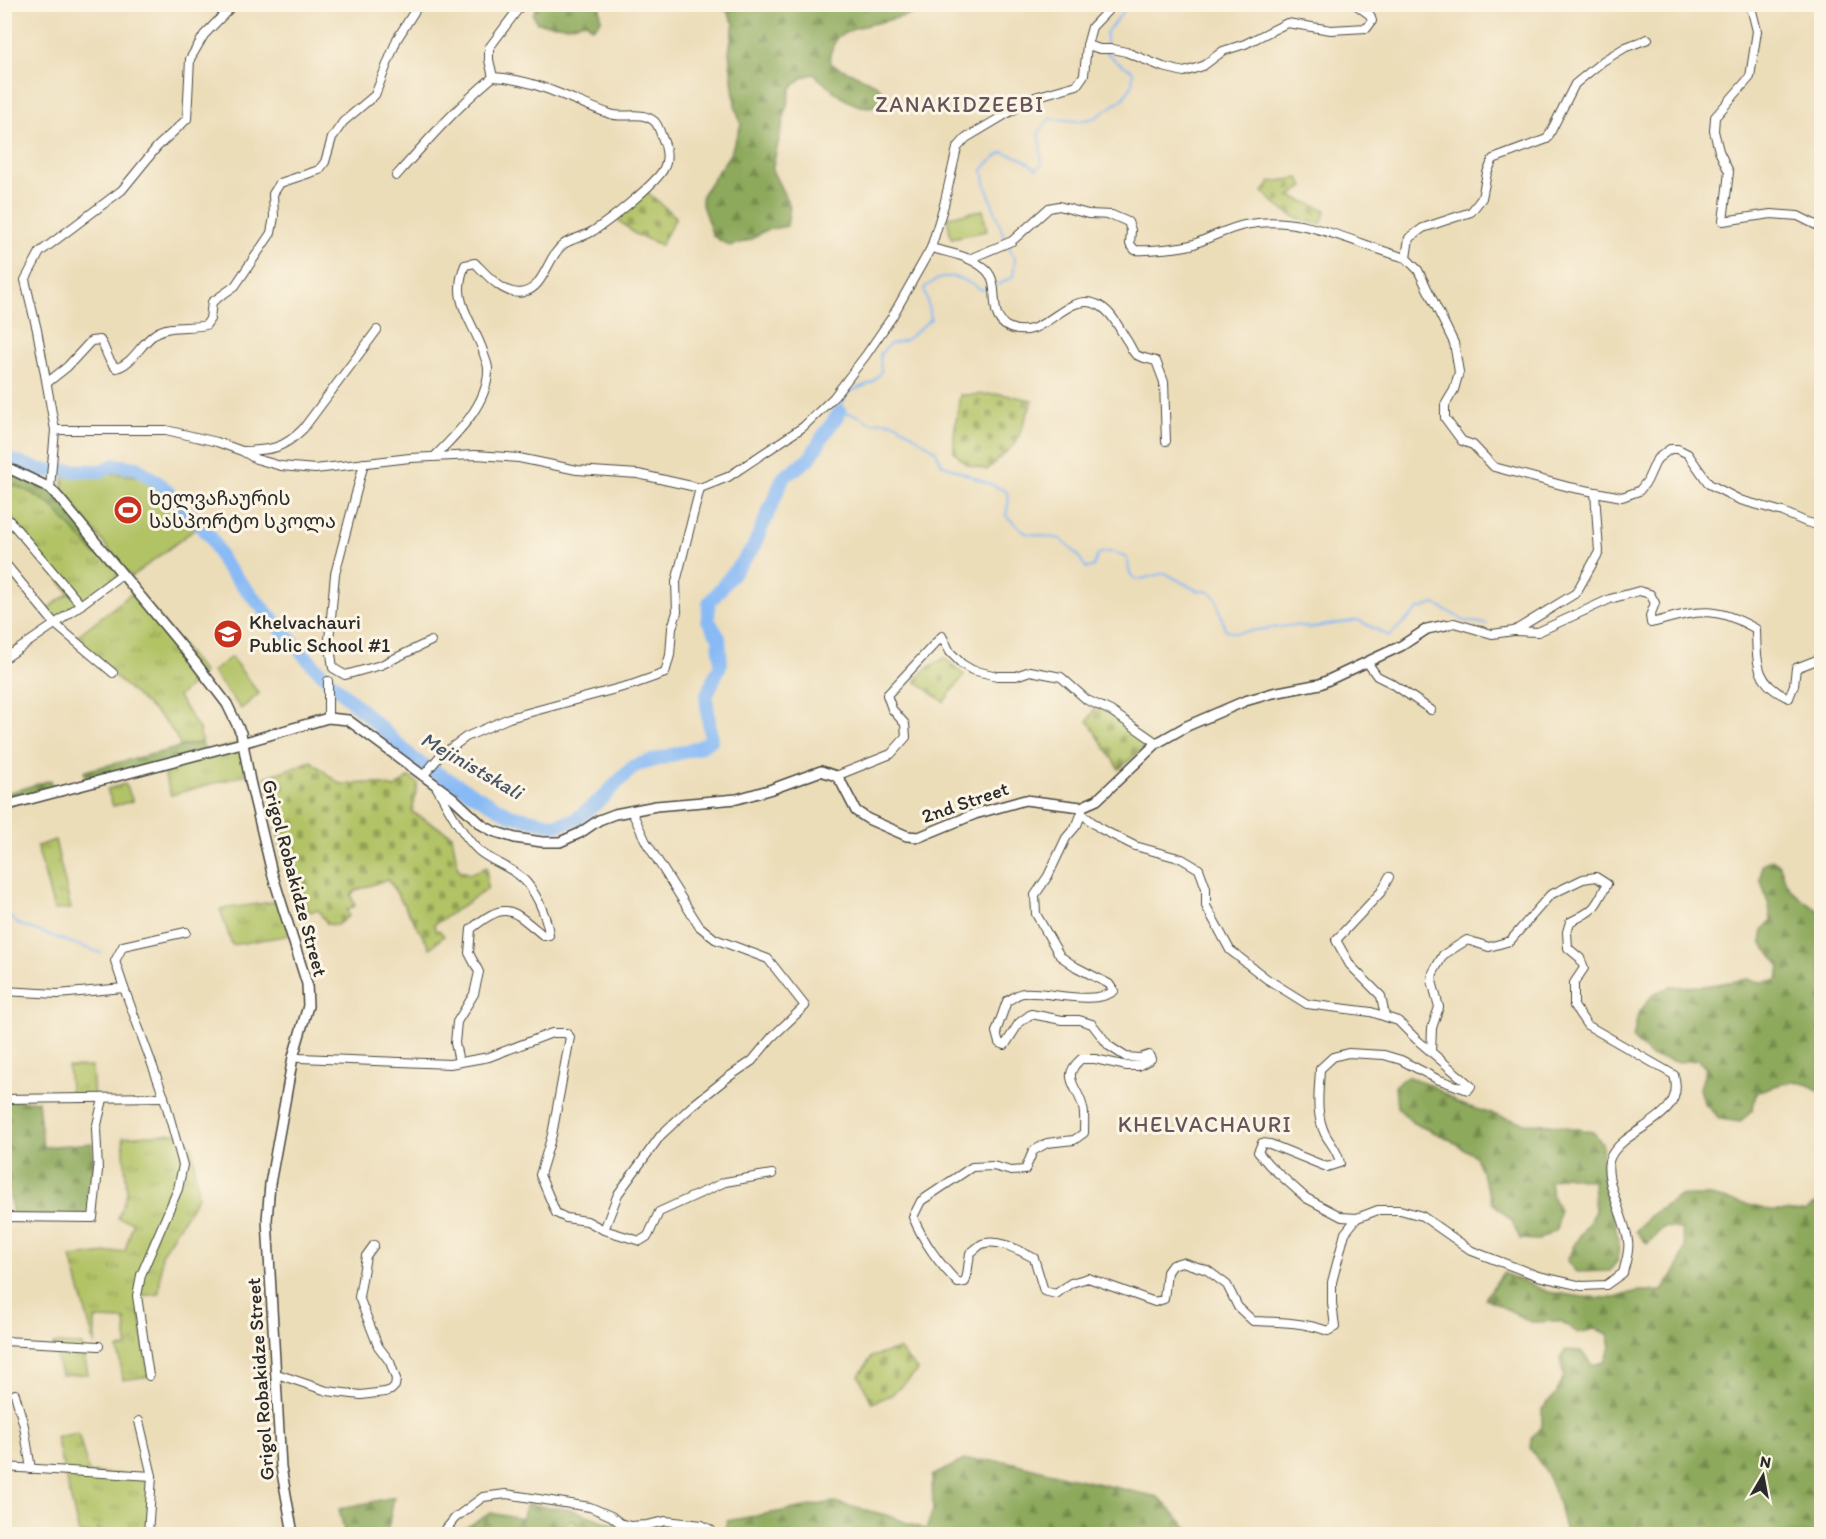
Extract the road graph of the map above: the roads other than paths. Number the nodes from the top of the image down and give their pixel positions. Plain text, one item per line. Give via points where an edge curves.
1 (234, 4) edge
2 (419, 4) edge
3 (522, 4) edge
4 (1114, 4) edge
5 (1355, 4) edge
6 (1747, 4) edge
7 (1648, 39) dead end
8 (1087, 45) junction
9 (493, 77) junction
10 (396, 176) dead end
11 (1821, 228) edge
12 (931, 248) junction
13 (1406, 258) junction
14 (969, 259) junction
15 (376, 330) dead end
16 (48, 382) junction
17 (55, 430) junction
18 (1166, 441) dead end
19 (242, 451) junction
20 (434, 457) junction
21 (364, 463) junction
22 (4, 466) edge
23 (50, 488) junction
24 (700, 488) junction
25 (1594, 492) junction
26 (9, 520) dead end
27 (1821, 523) edge
28 (4, 562) edge
29 (122, 574) junction
30 (81, 605) junction
31 (55, 624) junction
32 (1446, 625) joint
33 (1514, 631) junction
34 (431, 641) dead end
35 (1821, 658) edge
36 (4, 659) edge
37 (1366, 662) junction
38 (113, 673) dead end
39 (328, 681) dead end
40 (1431, 710) dead end
41 (328, 718) junction
42 (242, 743) junction
43 (1157, 743) junction
44 (425, 773) junction
45 (836, 776) junction
46 (435, 784) junction
47 (4, 806) edge
48 (631, 810) junction
49 (1081, 811) junction
50 (1389, 878) dead end
51 (186, 932) dead end
52 (124, 988) junction
53 (4, 991) edge
54 (1385, 1016) junction
55 (1431, 1052) junction
56 (293, 1057) junction
57 (459, 1062) junction
58 (164, 1097) junction
59 (103, 1099) junction
60 (4, 1100) edge
61 (772, 1174) dead end
62 (4, 1217) edge
63 (1357, 1218) junction
64 (604, 1230) junction
65 (374, 1245) dead end
66 (4, 1341) edge
67 (99, 1346) dead end
68 (277, 1374) junction
69 (149, 1376) dead end
70 (15, 1394) dead end
71 (139, 1421) dead end
72 (4, 1467) edge
73 (31, 1469) junction
74 (152, 1476) junction
75 (444, 1531) edge
76 (148, 1534) edge
77 (293, 1534) edge
78 (454, 1534) edge
79 (688, 1534) edge
80 (698, 1534) edge
81 (712, 1534) edge

1 - 16 street via 204,35 190,59 187,120 157,147 122,190 40,252 25,280
2 - 16 street via 397,39 375,94 343,122 319,170 280,183 273,194 271,233 235,286 212,302 206,325 170,327 154,334 123,366 116,368 107,360 100,340 91,341
3 - 9 street via 489,48
4 - 8 street via 1092,27
5 - 8 street via 1370,15 1372,21 1367,28 1331,30 1287,24 1184,72 1163,68 1126,52
6 - 11 street via 1757,31 1750,78 1715,117 1719,151 1729,172 1723,221 1771,214 1798,216
7 - 13 street via 1603,61 1575,84 1547,139 1493,159 1482,198 1471,212 1423,228 1409,238
8 - 12 street via 1084,75 1077,85 1035,97 966,138 957,148
9 - 10 street via 439,127
9 - 20 street via 513,78 570,96 612,116 642,115 650,119 666,145 665,166 653,183 593,231 555,253 536,286 524,293 497,285 476,263 465,265 459,291 488,368 484,391 465,425
12 - 14 street
12 - 24 street via 892,317 834,397 779,444 728,477
13 - 14 street via 1311,227 1278,223 1252,223 1222,230 1193,244 1135,250 1130,244 1128,222 1112,215 1088,214 1059,206 1049,208 1012,241
13 - 25 street via 1418,270 1454,343 1459,372 1445,405 1445,418 1462,441 1473,445 1494,466
14 - 18 street via 988,271 997,315 1010,328 1028,331 1078,303 1095,303 1111,315 1134,354 1156,361 1164,382
15 - 19 street via 291,441 273,450
16 - 17 street
17 - 19 street via 166,430
17 - 23 street
19 - 21 street via 281,466 315,469
20 - 21 street
20 - 24 street via 519,458 577,470 639,474
21 - 34 street via 335,574 329,640 333,668 345,675 381,664
22 - 23 street, Grigol Robakidze Street
23 - 29 street, Grigol Robakidze Street
24 - 44 street via 676,582 677,612 665,673 509,718 466,737
25 - 27 street via 1622,497 1639,491 1657,459 1670,449 1678,449 1688,454 1709,484 1740,500 1806,522
25 - 33 street via 1599,552 1587,575 1576,593
26 - 30 street
28 - 31 street
29 - 30 street
29 - 42 street, Grigol Robakidze Street via 227,704
30 - 31 street
31 - 36 street
31 - 38 street
32 - 33 street via 1454,623 1492,634
32 - 37 street via 1427,629
33 - 35 street via 1538,632 1610,599 1639,591 1650,594 1655,603 1651,623 1707,611 1737,618 1756,629 1757,663 1764,681 1789,698 1796,668
37 - 40 street via 1377,676
37 - 43 street via 1320,684 1245,700
39 - 41 street
41 - 42 street
41 - 44 street via 348,720
42 - 47 street
42 - 56 street, Grigol Robakidze Street via 272,873 307,984 308,1006
43 - 45 street via 1121,717 1087,700 1061,677 1030,671 997,676 972,670 950,652 942,636 887,695 892,709 905,724 906,736 891,754
43 - 49 street
44 - 46 street
45 - 48 street via 821,771 737,799
45 - 49 street, 2nd Street via 856,811 907,836 919,837 975,814 1025,800
46 - 48 street via 493,831 542,842 560,842 599,820
46 - 57 street via 478,850 521,877 535,896 549,935 544,936 514,912 503,910 471,929 469,953 479,972 474,994 457,1022
48 - 64 street via 646,842 699,926 716,939 768,959 805,1006 752,1061 661,1135 618,1194
49 - 54 street via 1101,829 1135,846 1199,868 1206,888 1206,906 1230,950 1267,979 1307,1004
49 - 63 street via 1077,825 1035,895 1036,914 1060,956 1109,984 1114,991 1107,996 1065,997 1022,993 1007,1001 996,1032 999,1043 1005,1045 1030,1014 1092,1024 1109,1046 1126,1057 1149,1055 1151,1059 1138,1066 1081,1059 1073,1066 1070,1078 1083,1107 1084,1133 1074,1140 1047,1143 1033,1151 1025,1170 972,1167 921,1201 913,1217 936,1260 958,1283 965,1282 970,1253 982,1244 996,1243 1034,1258 1044,1291 1056,1294 1088,1278 1155,1302 1164,1299 1167,1272 1172,1265 1182,1262 1207,1270 1227,1285 1238,1307 1253,1321 1294,1322 1328,1331 1335,1327 1332,1282 1345,1233
50 - 54 street via 1381,892 1336,940 1350,964 1382,996
51 - 52 street via 123,946 115,961
52 - 53 street via 57,994
52 - 58 street
54 - 55 street via 1398,1021
55 - 63 street via 1471,1086 1468,1090 1384,1055 1348,1053 1333,1057 1320,1069 1318,1113 1340,1163 1327,1167 1262,1143 1258,1152 1306,1198 1342,1217
55 - 63 street via 1438,1007 1432,981 1443,955 1467,940 1489,947 1510,941 1550,895 1583,879 1596,877 1607,884 1596,906 1570,922 1567,932 1568,948 1580,958 1584,968 1575,984 1574,1006 1587,1025 1674,1075 1677,1086 1659,1119 1624,1140 1609,1158 1608,1173 1629,1243 1623,1273 1606,1285 1582,1286 1538,1276 1472,1251 1422,1216 1400,1209 1378,1210
56 - 57 street
56 - 68 street, Grigol Robakidze Street via 267,1220
57 - 64 street via 489,1057 552,1033 566,1033 570,1037 552,1135 540,1175 556,1213
58 - 59 street
58 - 69 street via 183,1165 178,1189 141,1275 137,1296
59 - 60 street
59 - 62 street via 96,1129 98,1170 93,1218
61 - 64 street via 725,1182 659,1212 648,1236 640,1241
65 - 68 street via 366,1256 359,1297 378,1346 390,1362 395,1386 361,1395 327,1391
66 - 67 street
68 - 77 street, Grigol Robakidze Street via 281,1467
70 - 73 street
71 - 74 street
72 - 73 street
73 - 74 street
74 - 76 street
75 - 78 street
75 - 81 street via 483,1497 506,1494 590,1507 630,1526 666,1521 702,1525
79 - 80 street

